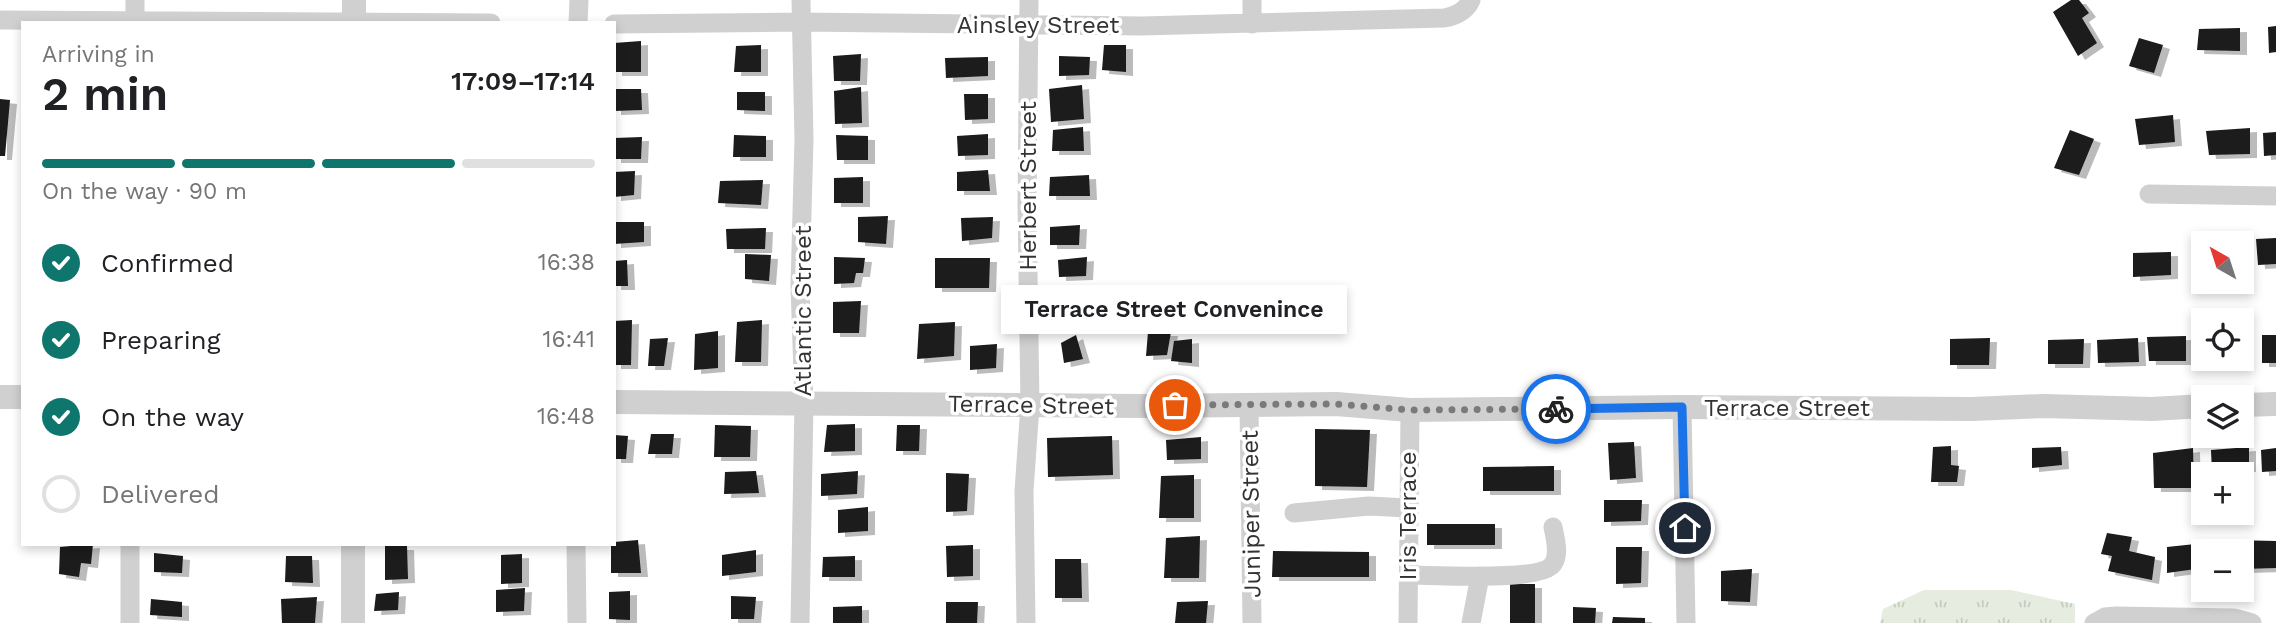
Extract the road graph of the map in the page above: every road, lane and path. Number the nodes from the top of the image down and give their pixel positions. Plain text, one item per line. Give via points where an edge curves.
1 (579, 0) edge
2 (801, 0) edge
3 (1030, 0) edge
4 (1252, 0) edge
5 (1466, 6) edge
6 (135, 14) edge
7 (354, 14) edge
8 (0, 20) edge
9 (461, 21) edge
10 (578, 21) edge
11 (801, 22) junction
12 (1252, 23) junction
13 (616, 24) edge
14 (1029, 26) junction
15 (2149, 194) dead end
16 (2276, 196) edge
17 (0, 397) edge
18 (21, 397) edge
19 (616, 402) edge
20 (804, 403) junction
21 (2276, 404) edge
22 (1030, 405) junction
23 (2254, 405) edge
24 (1249, 406) junction
25 (1682, 407) junction
26 (2191, 407) edge
27 (1410, 410) junction
28 (1408, 508) junction
29 (1294, 513) dead end
30 (1553, 527) dead end
31 (130, 546) edge
32 (353, 546) edge
33 (576, 546) edge
34 (1408, 575) junction
35 (1480, 576) junction
36 (130, 623) edge
37 (353, 623) edge
38 (577, 623) edge
39 (800, 623) edge
40 (1026, 623) edge
41 (1252, 623) edge
42 (1408, 623) edge
43 (1471, 623) edge
44 (1686, 623) edge
45 (2094, 623) edge
46 (2252, 623) edge

1 - 10 street
2 - 11 street, Atlantic Street
3 - 14 street, Herbert Street
4 - 12 street
5 - 12 street, Ainsley Street via 1444,18
6 - 7 street
6 - 8 street
7 - 9 street
11 - 13 street, Ainsley Street
11 - 14 street, Ainsley Street
11 - 20 street, Atlantic Street
12 - 14 street, Ainsley Street
14 - 22 street, Herbert Street
15 - 16 street
17 - 18 street
19 - 20 street, Terrace Street
20 - 22 street, Terrace Street
20 - 39 street, Atlantic Street
21 - 23 street
22 - 24 street, Terrace Street
22 - 40 street, Herbert Street via 1024,491
24 - 27 street, Terrace Street via 1336,404
24 - 41 street, Juniper Street
25 - 26 street, Terrace Street
25 - 27 street, Terrace Street
25 - 44 street
27 - 28 street, Iris Terrace
28 - 29 street via 1369,506
28 - 34 street, Iris Terrace
30 - 35 street via 1556,558 1548,569
31 - 36 street
32 - 37 street
33 - 38 street
34 - 35 street
34 - 42 street, Iris Terrace
35 - 43 street
45 - 46 street via 2116,616 2234,618

